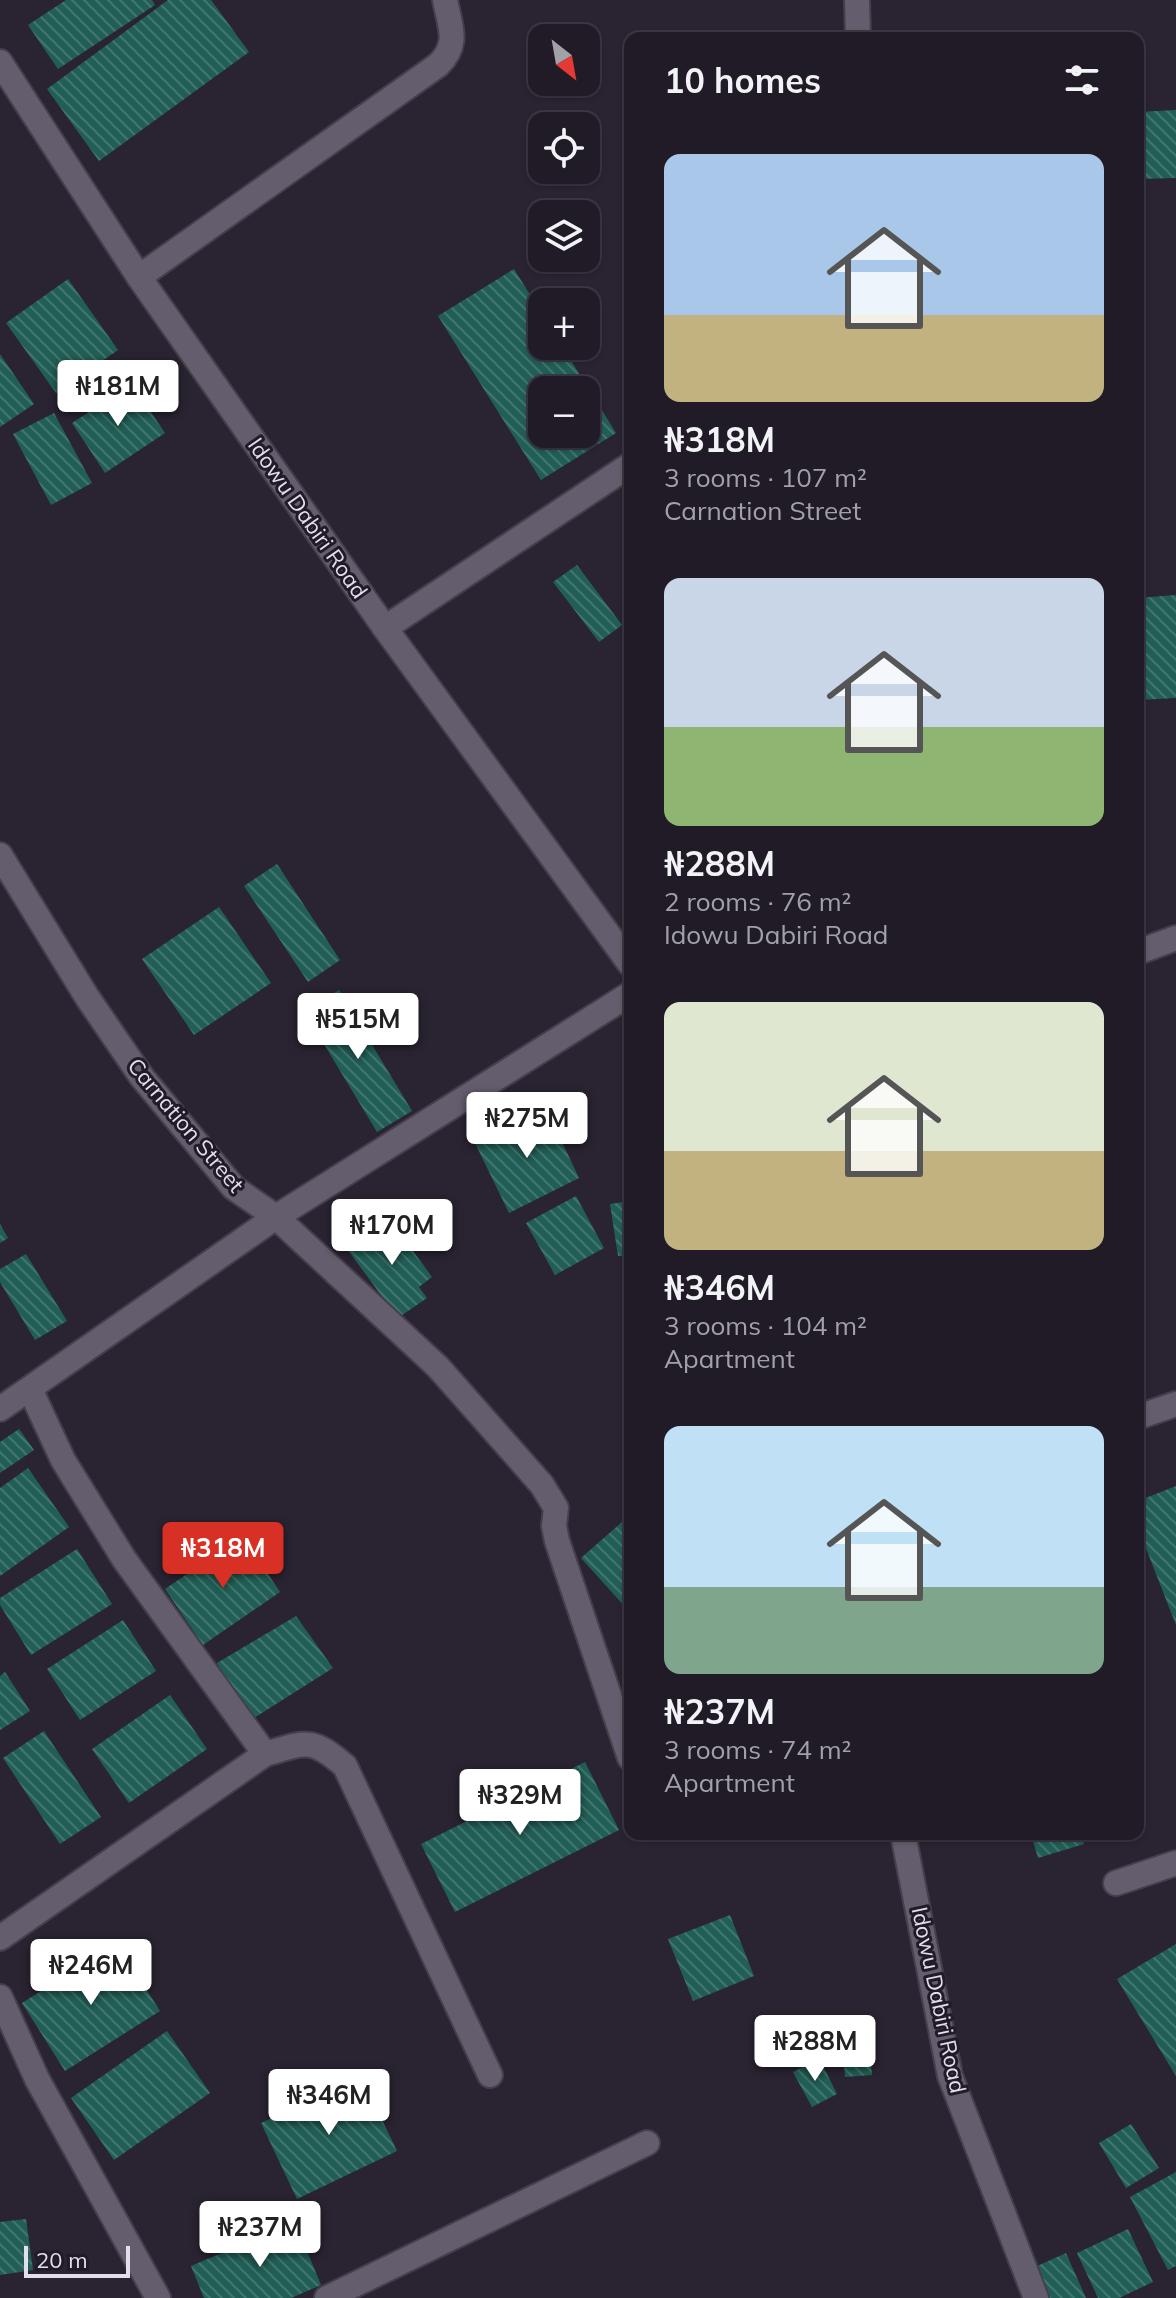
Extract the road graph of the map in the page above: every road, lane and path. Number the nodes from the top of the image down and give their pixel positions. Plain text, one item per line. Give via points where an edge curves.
1 (445, 0) edge
2 (857, 0) edge
3 (858, 32) edge
4 (0, 62) edge
5 (139, 277) junction
6 (624, 469) edge
7 (385, 628) junction
8 (0, 855) edge
9 (10, 894) edge
10 (1176, 938) edge
11 (1144, 950) edge
12 (624, 956) edge
13 (624, 998) edge
14 (276, 1217) junction
15 (30, 1389) junction
16 (1176, 1404) edge
17 (0, 1409) edge
18 (1144, 1415) edge
19 (624, 1740) edge
20 (265, 1754) junction
21 (904, 1840) edge
22 (1176, 1863) edge
23 (1116, 1883) dead end
24 (0, 1938) edge
25 (0, 1997) edge
26 (490, 2075) dead end
27 (647, 2143) dead end
28 (158, 2298) edge
29 (327, 2298) edge
30 (1036, 2298) edge

1 - 5 street via 453,42 438,65
2 - 3 street
4 - 5 street, Idowu Dabiri Road
5 - 7 street, Idowu Dabiri Road
6 - 7 street
7 - 12 street, Idowu Dabiri Road
8 - 9 street, Carnation Street
9 - 14 street, Carnation Street via 141,1076 234,1188
10 - 11 street
13 - 14 street
14 - 15 street
14 - 19 street, Carnation Street via 438,1367 542,1485 556,1508 557,1541
15 - 17 street
15 - 20 street via 63,1460 124,1559
16 - 18 street
20 - 24 street
20 - 26 street via 298,1744 321,1745 345,1766
21 - 30 street, Idowu Dabiri Road via 950,2076
22 - 23 street
25 - 28 street via 37,2079
27 - 29 street

